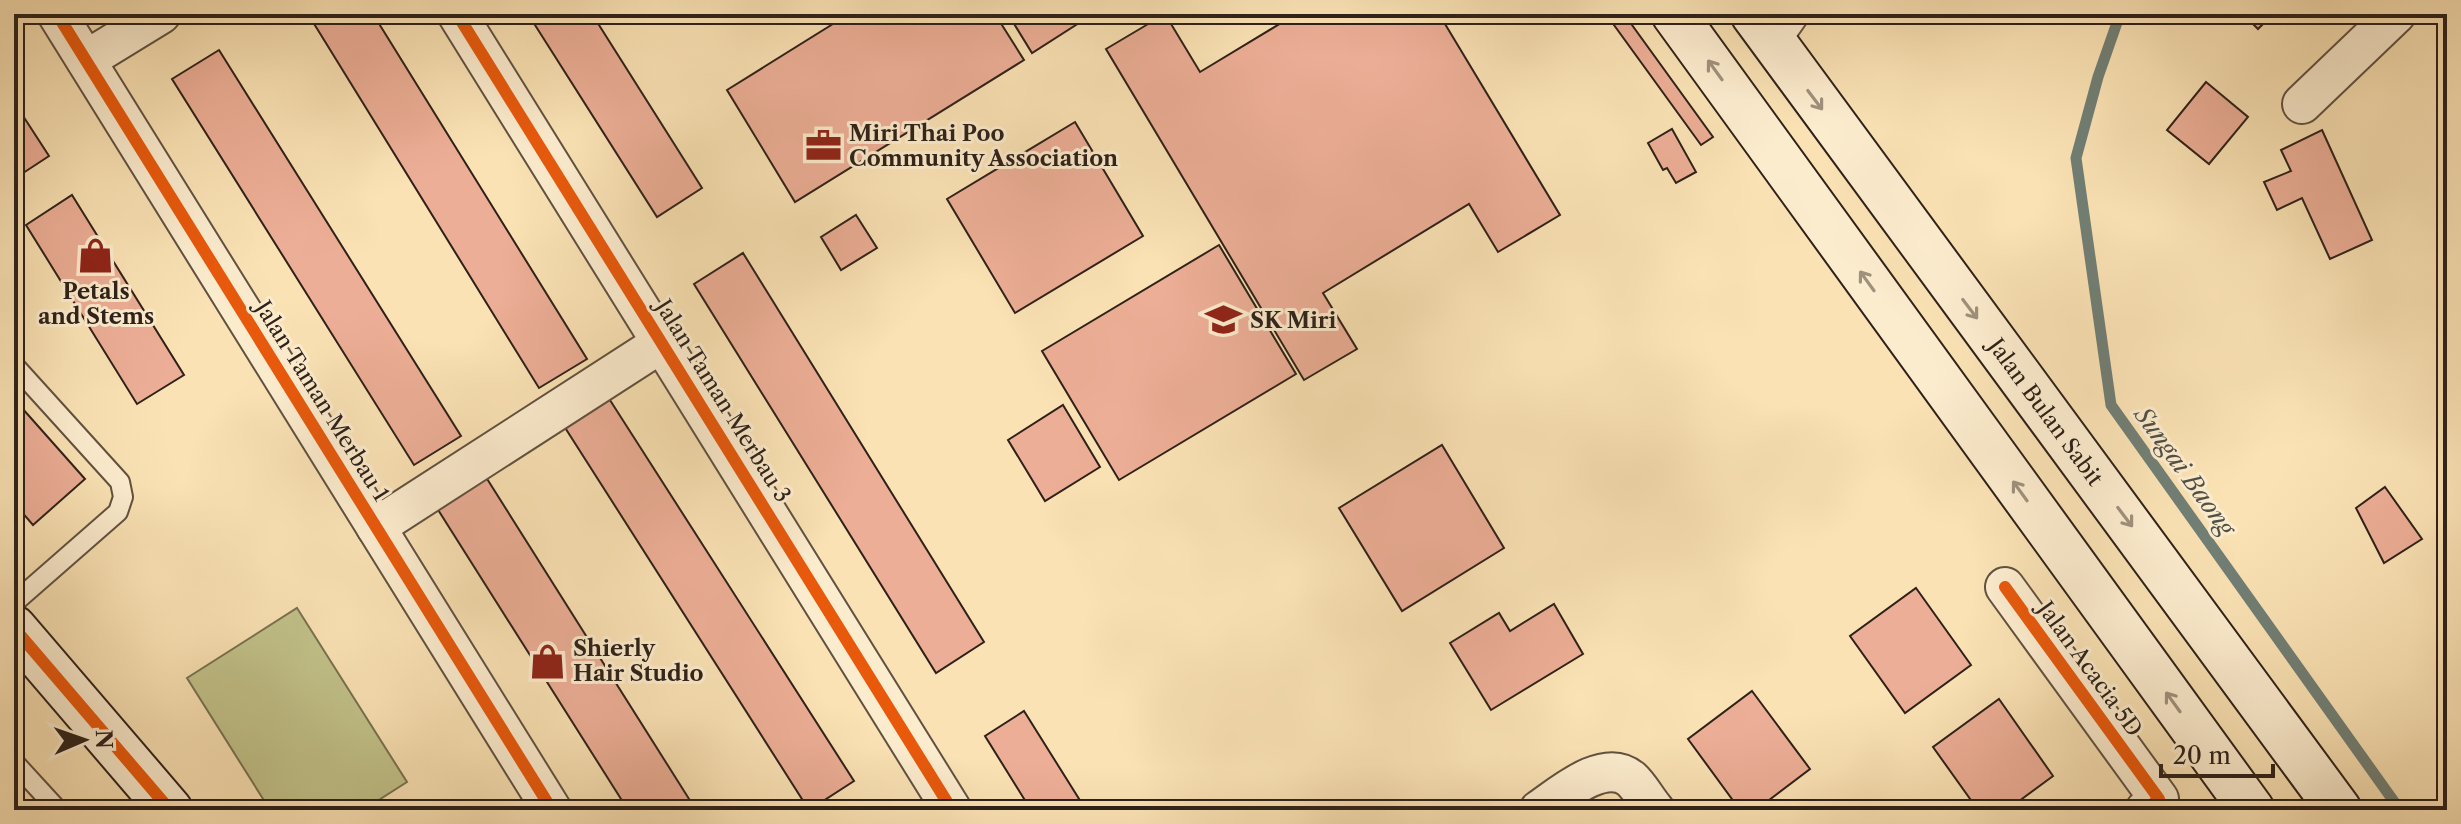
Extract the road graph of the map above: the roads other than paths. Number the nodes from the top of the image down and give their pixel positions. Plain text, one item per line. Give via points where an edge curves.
1 (57, 14) edge
2 (161, 14) edge
3 (457, 14) edge
4 (1674, 14) edge
5 (2396, 14) edge
6 (1777, 25) edge
7 (86, 60) junction
8 (2302, 104) dead end
9 (663, 342) junction
10 (14, 365) edge
11 (376, 527) junction
12 (2005, 587) dead end
13 (14, 603) edge
14 (14, 628) edge
15 (2222, 648) junction
16 (14, 762) edge
17 (947, 808) edge
18 (166, 809) edge
19 (58, 810) edge
20 (552, 810) edge
21 (1539, 810) edge
22 (1655, 810) edge
23 (2145, 810) edge
24 (2252, 810) edge
25 (2303, 810) edge
26 (2339, 810) edge

1 - 7 street, Jalan Taman Merbau 1
2 - 7 street
3 - 9 street, Jalan Taman Merbau 3
24 -> 4 main road
5 - 8 street
6 -> 15 main road, Jalan Bulan Sabit
7 - 11 street, Jalan Taman Merbau 1
9 - 11 street
9 - 17 street, Jalan Taman Merbau 3
10 - 13 lane via 120,482 123,497 118,512
11 - 20 street, Jalan Taman Merbau 1
12 - 23 street, Jalan Acacia 5D via 2159,799
14 - 18 main road
15 - 25 main road via 2254,738
15 - 26 main road, Jalan Bulan Sabit
16 - 19 lane
21 - 22 street via 1581,782 1608,773 1629,777

